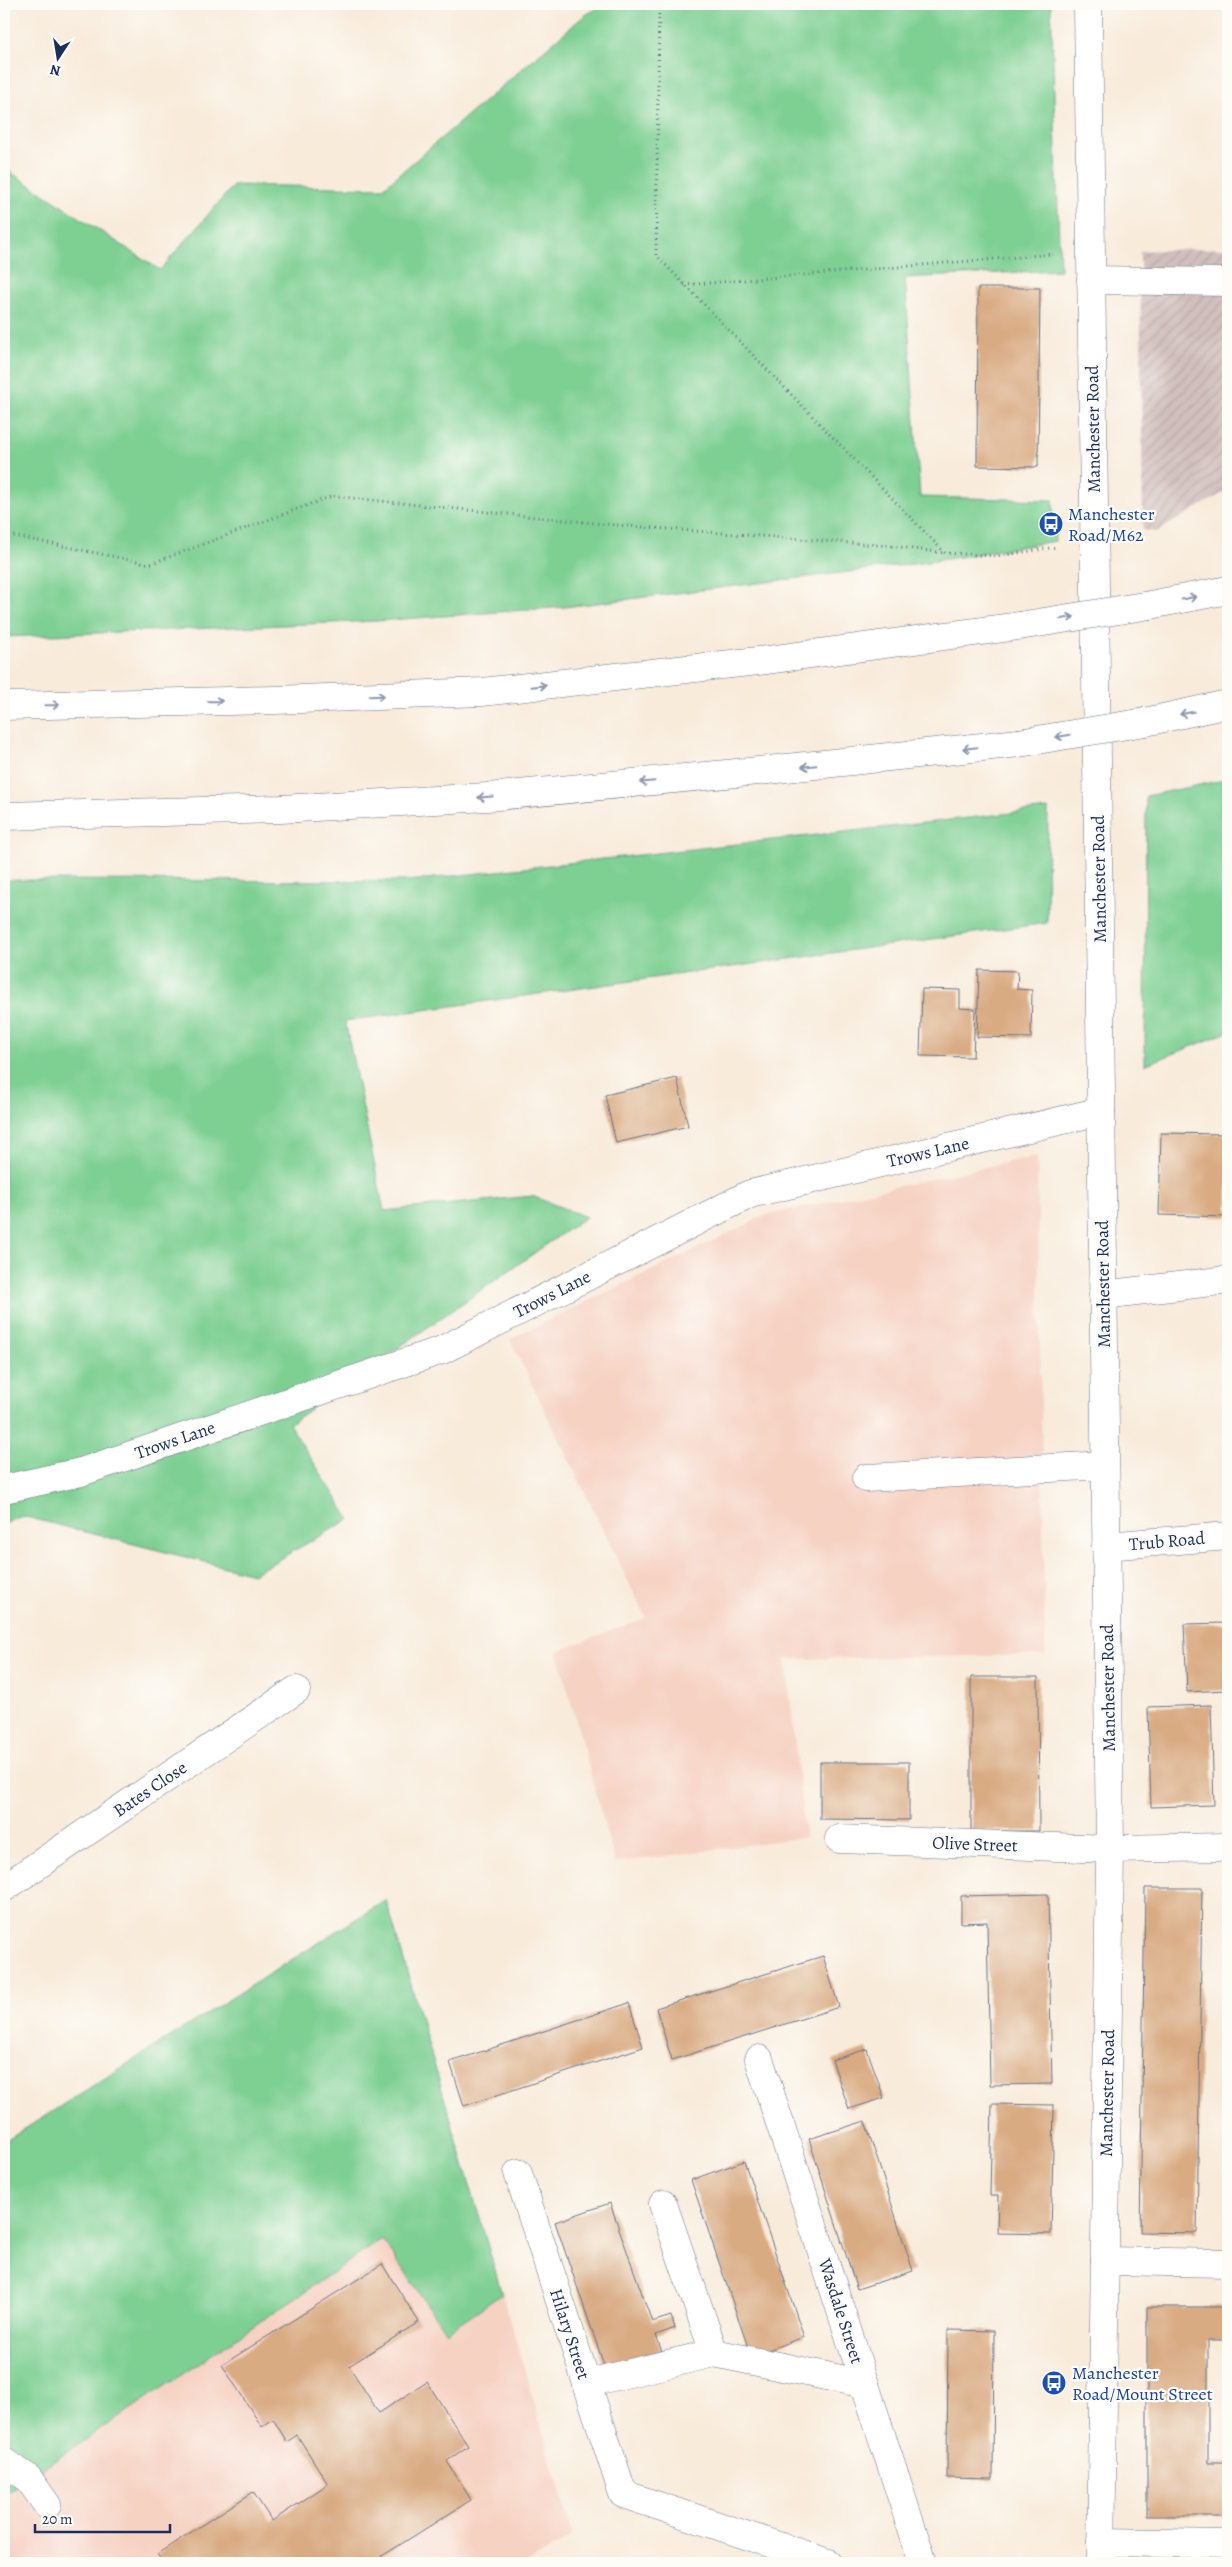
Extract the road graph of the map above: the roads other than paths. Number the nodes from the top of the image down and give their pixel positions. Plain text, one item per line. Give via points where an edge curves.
1 (1088, 4) edge
2 (1091, 280) junction
3 (1228, 282) edge
4 (1228, 590) edge
5 (1228, 704) edge
6 (4, 706) edge
7 (4, 816) edge
8 (1101, 1111) junction
9 (1228, 1280) edge
10 (1103, 1295) junction
11 (1105, 1465) junction
12 (866, 1478) dead end
13 (4, 1489) edge
14 (1228, 1536) edge
15 (1106, 1546) junction
16 (296, 1690) dead end
17 (839, 1839) dead end
18 (1228, 1847) edge
19 (1110, 1849) junction
20 (4, 1888) edge
21 (759, 2059) dead end
22 (518, 2173) dead end
23 (663, 2204) dead end
24 (1105, 2260) junction
25 (1228, 2263) edge
26 (714, 2353) junction
27 (586, 2383) junction
28 (865, 2384) junction
29 (4, 2462) edge
30 (47, 2505) dead end
31 (1228, 2544) edge
32 (1101, 2553) edge
33 (829, 2563) edge
34 (923, 2563) edge

1 - 2 main road, Manchester Road
2 - 3 main road
2 - 8 main road, Manchester Road
6 -> 4 main road, bridge via 482,692 767,660 1018,626 1150,606
5 -> 7 main road, bridge via 1019,743 487,797 281,809
8 - 10 main road, Manchester Road
8 - 13 main road, Trows Lane via 750,1194 442,1350 81,1472
9 - 10 main road
10 - 11 main road, Manchester Road
11 - 12 main road
11 - 15 main road, Manchester Road
14 - 15 main road, Trub Road
15 - 19 main road, Manchester Road
16 - 20 main road, Bates Close
17 - 19 main road, Olive Street
18 - 19 main road, Olive Street
19 - 24 main road, Manchester Road
21 - 28 main road, Wasdale Street
22 - 27 main road, Hilary Street
23 - 26 main road
24 - 25 main road
24 - 32 main road, Manchester Road
26 - 27 main road
26 - 28 main road
27 - 33 main road, Hilary Street via 623,2494
28 - 34 main road, Wasdale Street
29 - 30 main road via 28,2478
31 - 32 main road

